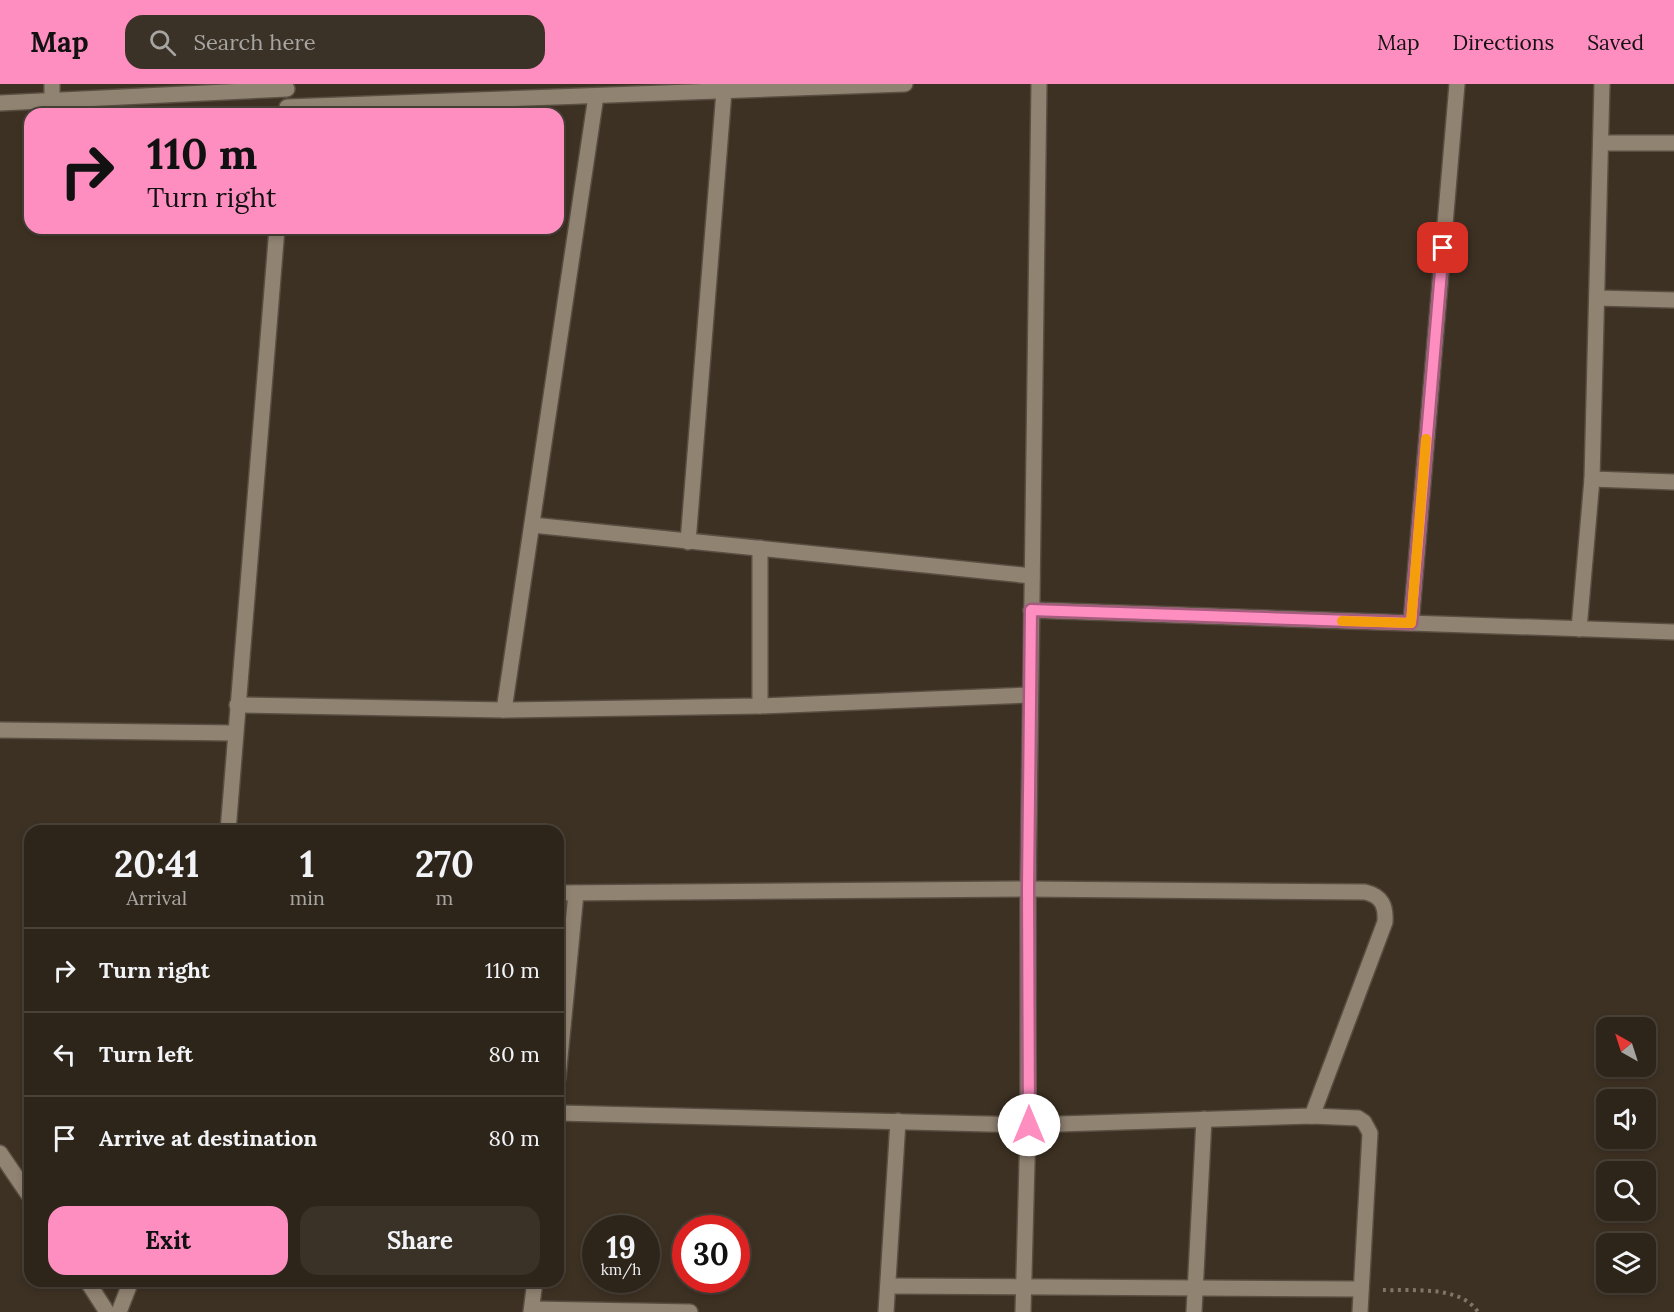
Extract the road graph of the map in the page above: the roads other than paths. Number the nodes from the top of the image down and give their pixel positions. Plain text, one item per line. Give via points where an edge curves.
1 (52, 84) edge
2 (905, 84) edge
3 (1039, 84) edge
4 (1457, 84) edge
5 (1602, 84) edge
6 (287, 86) edge
7 (701, 88) edge
8 (724, 91) junction
9 (596, 96) junction
10 (52, 101) junction
11 (0, 103) edge
12 (286, 108) edge
13 (348, 108) edge
14 (1601, 143) junction
15 (1674, 143) edge
16 (276, 234) edge
17 (1597, 298) junction
18 (1674, 300) edge
19 (1592, 479) junction
20 (1674, 482) edge
21 (532, 525) junction
22 (688, 542) junction
23 (760, 548) junction
24 (1032, 576) junction
25 (1031, 610) junction
26 (1411, 623) junction
27 (1579, 629) junction
28 (1674, 632) edge
29 (1030, 695) junction
30 (237, 705) junction
31 (760, 706) junction
32 (504, 710) junction
33 (0, 730) edge
34 (235, 733) junction
35 (228, 825) edge
36 (1028, 889) junction
37 (564, 893) edge
38 (576, 893) junction
39 (564, 1016) edge
40 (564, 1113) edge
41 (1312, 1116) junction
42 (1204, 1119) junction
43 (898, 1121) junction
44 (1029, 1125) junction
45 (0, 1153) edge
46 (24, 1188) edge
47 (888, 1286) junction
48 (91, 1287) edge
49 (129, 1287) edge
50 (534, 1287) edge
51 (1024, 1287) junction
52 (1196, 1288) junction
53 (1361, 1289) junction
54 (531, 1311) edge
55 (107, 1312) edge
56 (119, 1312) edge
57 (690, 1312) edge
58 (886, 1312) edge
59 (1023, 1312) edge
60 (1194, 1312) edge
61 (1360, 1312) edge

1 - 10 street
2 - 8 street
3 - 24 street
4 - 26 street
5 - 14 street
6 - 10 street
6 - 12 street
7 - 8 street
7 - 9 street
8 - 22 street
9 - 13 street
9 - 21 street
10 - 11 street
14 - 15 street
14 - 17 street
16 - 30 street
17 - 18 street
17 - 19 street
19 - 20 street
19 - 27 street
21 - 22 street
21 - 32 street
22 - 23 street
23 - 24 street
23 - 31 street
24 - 25 street
25 - 26 street
25 - 29 street
26 - 27 street
27 - 28 street
29 - 31 street
29 - 36 street
30 - 32 street
30 - 34 street
31 - 32 street
33 - 34 street
34 - 35 street
36 - 38 street
36 - 41 street via 1365,892 1382,900 1385,922
36 - 44 street
37 - 38 street
38 - 39 street
40 - 43 street
41 - 42 street
41 - 53 street via 1358,1118 1370,1133
42 - 44 street
42 - 52 street
43 - 44 street
43 - 47 street
44 - 51 street
45 - 46 street
47 - 51 street
47 - 58 street
48 - 55 street
49 - 56 street
50 - 54 street
51 - 52 street
51 - 59 street
52 - 53 street
52 - 60 street
53 - 61 street
54 - 57 street

